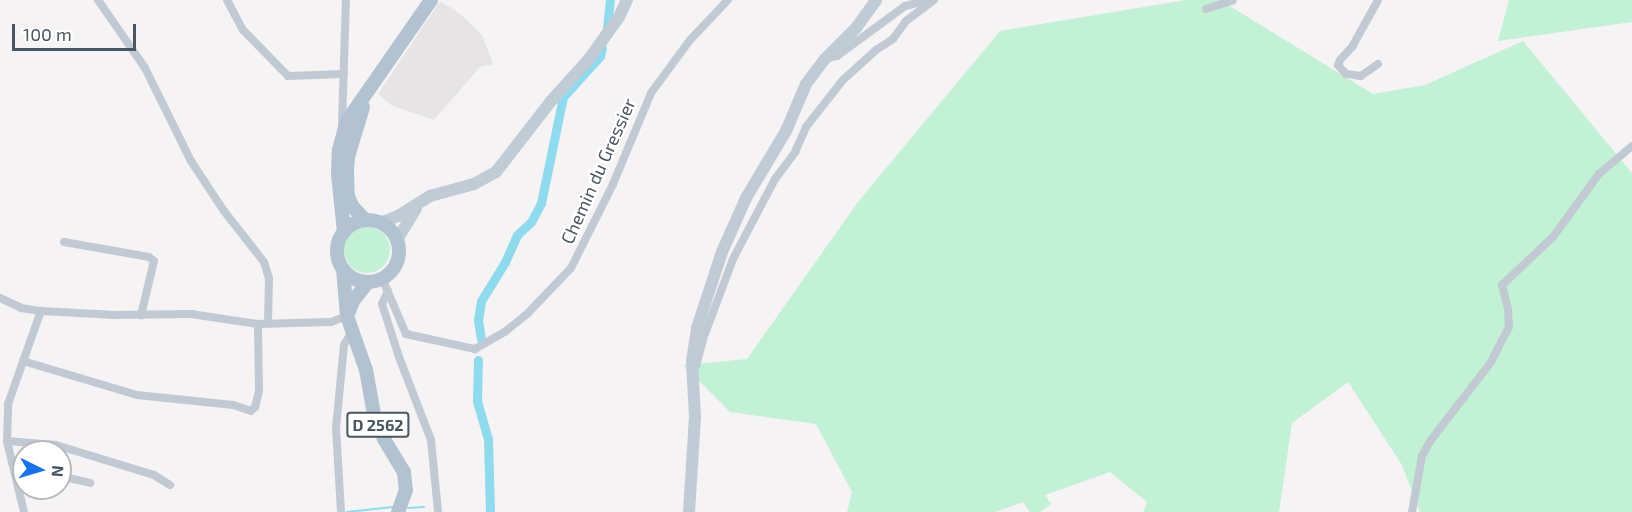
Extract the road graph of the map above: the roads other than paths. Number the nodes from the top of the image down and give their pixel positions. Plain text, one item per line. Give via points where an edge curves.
1 (98, 0) edge
2 (227, 0) edge
3 (346, 0) edge
4 (431, 0) edge
5 (627, 0) edge
6 (728, 0) edge
7 (876, 0) edge
8 (929, 0) edge
9 (934, 0) edge
10 (1233, 0) edge
11 (1378, 0) edge
12 (1206, 9) dead end
13 (825, 58) junction
14 (1378, 64) dead end
15 (344, 74) junction
16 (372, 87) junction
17 (346, 116) junction
18 (1632, 146) edge
19 (344, 154) junction
20 (422, 201) junction
21 (365, 220) junction
22 (380, 223) junction
23 (344, 232) junction
24 (397, 240) junction
25 (64, 242) dead end
26 (343, 269) junction
27 (379, 284) junction
28 (0, 298) edge
29 (41, 311) junction
30 (141, 315) junction
31 (347, 316) junction
32 (268, 323) junction
33 (258, 324) junction
34 (351, 333) junction
35 (23, 361) junction
36 (692, 383) junction
37 (5, 446) edge
38 (12, 463) edge
39 (72, 479) edge
40 (90, 483) dead end
41 (170, 485) dead end
42 (341, 512) edge
43 (398, 512) edge
44 (438, 512) edge
45 (689, 512) edge
46 (1412, 512) edge

1 - 32 street via 145,68 191,161 264,262 269,278
2 - 15 street via 243,30 288,76
3 - 15 street
4 - 16 main road
5 - 20 main road via 588,59 496,172 474,184
6 - 27 street, Chemin du Gressier via 690,40 651,93 613,184 571,268 506,331 475,349 406,334
7 - 13 main road via 856,28
8 - 13 street via 905,6 837,56
9 - 36 street via 843,80 806,127 733,260 703,339
10 - 12 street
11 - 14 street via 1338,65 1346,74 1361,76
13 - 36 main road via 806,84 786,131 733,225 697,328
15 - 17 street
16 - 17 main road
16 - 19 main road
17 - 19 main road
18 - 46 street via 1599,174 1553,237 1502,285 1509,327 1491,362 1422,456
19 - 21 main road via 348,196
19 - 23 main road via 338,174
20 - 22 main road
20 - 24 main road
21 - 22 main road
21 - 23 main road
22 - 24 main road
23 - 26 main road via 337,252
24 - 27 main road via 395,266
25 - 30 street via 154,261
26 - 27 main road via 350,276
26 - 31 main road, D 2562
27 - 31 main road via 352,302
27 - 44 street via 399,357 431,440
28 - 29 street via 21,308
29 - 30 street
29 - 35 street
30 - 33 street via 191,314
31 - 32 street via 331,322
31 - 34 main road, D 2562
32 - 33 street
33 - 35 street via 259,391 251,411 233,405 137,395
34 - 42 street via 344,345 336,428
34 - 43 main road, D 2562 via 366,370 378,427 404,472 406,490
35 - 37 street via 8,404
36 - 45 main road via 695,417
37 - 38 street
37 - 41 street via 56,445 154,475
39 - 40 street

